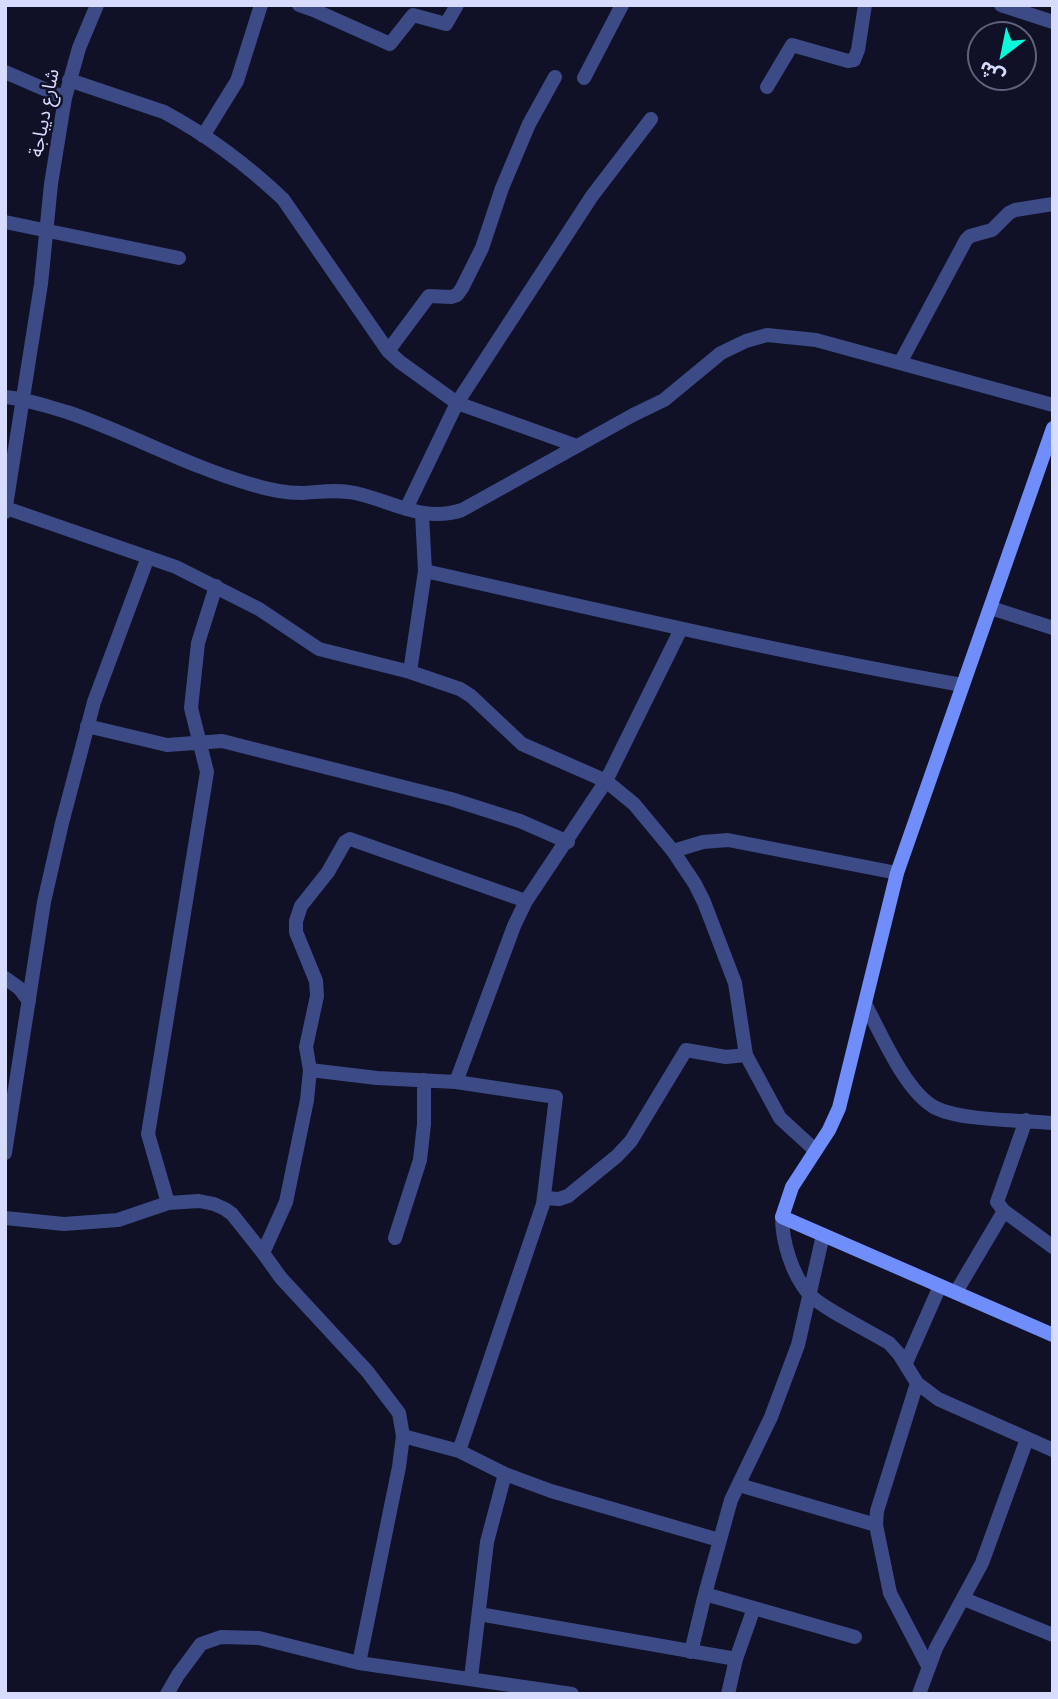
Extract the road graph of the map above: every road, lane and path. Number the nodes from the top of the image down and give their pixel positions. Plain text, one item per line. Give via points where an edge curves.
1 (97, 5) edge
2 (261, 5) edge
3 (299, 5) edge
4 (457, 5) edge
5 (622, 5) edge
6 (865, 5) edge
7 (1001, 5) edge
8 (1053, 22) edge
9 (5, 72) edge
10 (555, 76) dead end
11 (584, 78) dead end
12 (69, 80) junction
13 (767, 87) dead end
14 (65, 98) junction
15 (651, 119) dead end
16 (202, 136) junction
17 (1053, 204) edge
18 (5, 222) edge
19 (46, 231) junction
20 (179, 258) dead end
21 (388, 351) junction
22 (900, 363) junction
23 (5, 397) edge
24 (25, 398) junction
25 (457, 403) junction
26 (1053, 405) edge
27 (1053, 428) edge
28 (577, 446) junction
29 (405, 509) junction
30 (6, 510) edge
31 (422, 514) junction
32 (148, 557) junction
33 (425, 570) junction
34 (216, 586) junction
35 (991, 608) junction
36 (1053, 628) edge
37 (681, 629) junction
38 (410, 672) junction
39 (962, 685) junction
40 (87, 726) junction
41 (201, 742) junction
42 (606, 781) junction
43 (568, 842) junction
44 (673, 851) junction
45 (897, 873) junction
46 (526, 901) junction
47 (5, 978) edge
48 (29, 1001) junction
49 (865, 1004) junction
50 (746, 1055) junction
51 (310, 1070) junction
52 (424, 1080) junction
53 (456, 1082) junction
54 (1026, 1120) junction
55 (1053, 1123) edge
56 (815, 1150) junction
57 (5, 1153) edge
58 (545, 1198) junction
59 (168, 1203) junction
60 (1004, 1211) junction
61 (782, 1217) junction
62 (5, 1218) edge
63 (823, 1235) junction
64 (395, 1238) dead end
65 (1053, 1247) edge
66 (264, 1253) junction
67 (940, 1286) junction
68 (956, 1292) junction
69 (810, 1296) junction
70 (1053, 1335) edge
71 (906, 1363) junction
72 (917, 1383) junction
73 (403, 1436) junction
74 (1027, 1439) junction
75 (1053, 1450) edge
76 (459, 1451) junction
77 (505, 1474) junction
78 (739, 1485) junction
79 (876, 1525) junction
80 (719, 1540) junction
81 (705, 1594) junction
82 (964, 1599) junction
83 (754, 1608) junction
84 (479, 1614) junction
85 (1053, 1635) edge
86 (855, 1637) dead end
87 (691, 1652) junction
88 (736, 1659) junction
89 (359, 1663) junction
90 (928, 1666) junction
91 (471, 1678) junction
92 (501, 1688) edge
93 (167, 1694) edge
94 (572, 1694) edge
95 (728, 1694) edge
96 (919, 1694) edge

1 - 12 street, شارع ديباجة
2 - 16 street via 237,81
3 - 4 street via 390,44 413,15 446,24
5 - 11 street
6 - 13 street via 854,60 792,45
7 - 8 street
9 - 14 street
10 - 21 street via 529,124 462,288 451,297 429,296
12 - 14 street, شارع ديباجة
12 - 16 street via 164,112
14 - 19 street, شارع ديباجة
15 - 25 street via 592,196
16 - 21 street via 261,178 283,200
17 - 22 street via 1009,212 992,230 966,240
18 - 19 street
19 - 20 street
19 - 24 street, شارع ديباجة
21 - 25 street
22 - 26 street
22 - 28 street via 816,340 768,335 721,353 664,400
23 - 24 street
24 - 29 street via 250,484 287,493 342,490
24 - 30 street, شارع ديباجة
25 - 28 street
25 - 29 street
27 - 35 street
28 - 31 street via 462,510
29 - 31 street
30 - 32 street
31 - 33 street
32 - 34 street
32 - 40 street
33 - 37 street
33 - 38 street
34 - 38 street via 319,649
34 - 41 street via 198,643 193,695 192,716
35 - 36 street
35 - 39 street
37 - 39 street
37 - 42 street
38 - 42 street via 466,692 529,749
39 - 45 street
40 - 41 street via 167,745
40 - 48 street via 44,902
41 - 43 street via 222,741 416,789 520,821
41 - 59 street via 207,772 148,1135
42 - 43 street
42 - 44 street via 634,804
43 - 46 street
44 - 45 street via 728,840
44 - 50 street via 704,902 735,983
45 - 49 street
46 - 51 street via 350,839 345,842 301,906 296,921 316,981 306,1047
46 - 53 street
47 - 48 street
48 - 57 street
49 - 54 street via 910,1086 934,1107 966,1116
49 - 56 street via 839,1108
50 - 56 street via 779,1118
50 - 58 street via 726,1058 686,1049 638,1130 617,1156 568,1196
51 - 52 street
51 - 66 street via 286,1202
52 - 53 street
52 - 64 street via 420,1160
53 - 58 street via 556,1097
54 - 55 street
54 - 60 street via 997,1202
56 - 61 street via 792,1186
58 - 76 street
59 - 62 street via 118,1220 64,1224
59 - 66 street via 214,1204 232,1214
60 - 65 street
60 - 68 street
61 - 63 street
61 - 69 street via 794,1269
63 - 67 street
63 - 69 street
66 - 73 street via 281,1278 368,1371 399,1413
67 - 68 street
67 - 71 street
68 - 70 street
69 - 71 street via 889,1343
69 - 78 street via 798,1345
71 - 72 street
72 - 74 street via 945,1403
72 - 79 street
73 - 76 street
73 - 89 street
74 - 75 street
74 - 82 street via 982,1563
76 - 77 street
77 - 80 street
77 - 84 street via 487,1542
78 - 79 street
78 - 80 street
79 - 90 street via 890,1593
80 - 81 street
81 - 83 street
81 - 87 street
82 - 85 street
82 - 90 street
83 - 86 street
83 - 88 street
84 - 87 street
84 - 91 street
87 - 88 street
88 - 95 street
89 - 91 street
89 - 93 street via 259,1637 220,1637 201,1644
90 - 96 street
91 - 92 street
92 - 94 street

